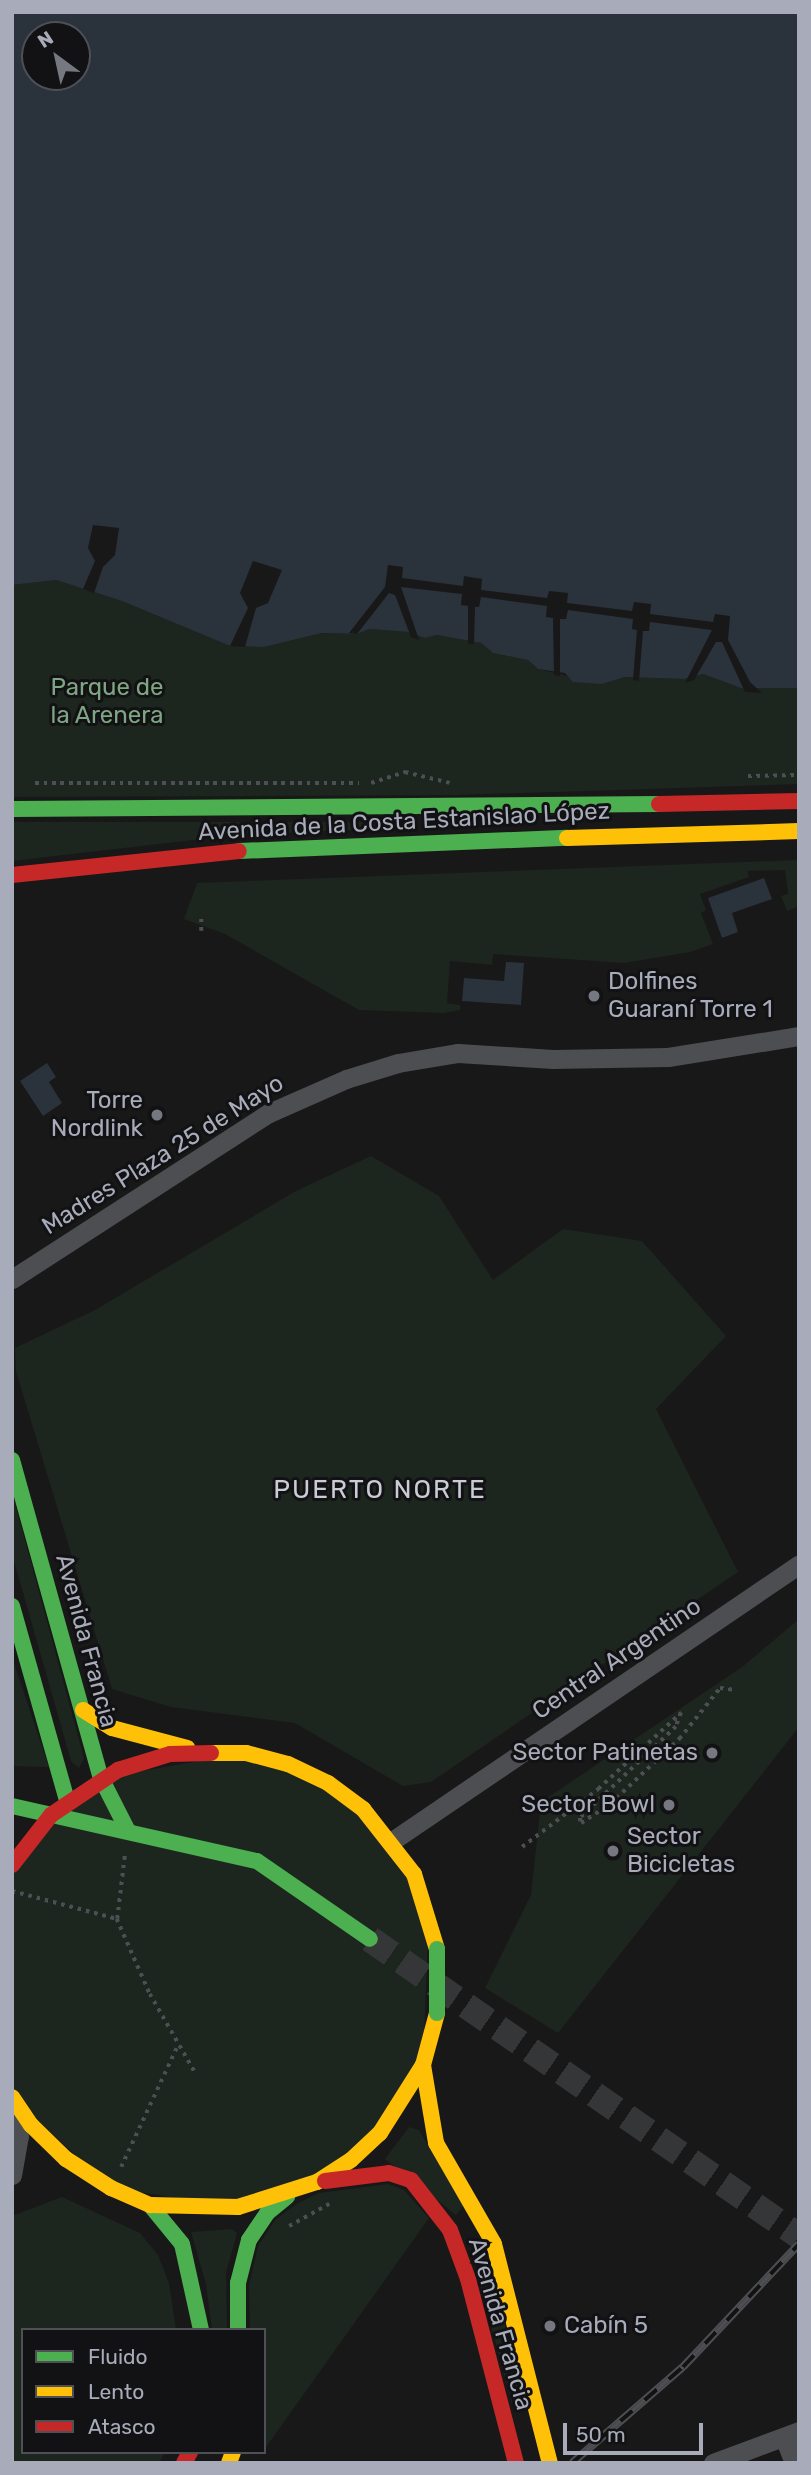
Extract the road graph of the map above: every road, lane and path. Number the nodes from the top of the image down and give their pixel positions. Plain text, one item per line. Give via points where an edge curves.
1 (799, 775) edge
2 (743, 776) dead end
3 (23, 784) dead end
4 (458, 785) dead end
5 (799, 801) edge
6 (12, 808) edge
7 (799, 831) edge
8 (12, 875) edge
9 (201, 919) dead end
10 (201, 931) dead end
11 (799, 1036) edge
12 (12, 1279) edge
13 (12, 1460) edge
14 (799, 1564) edge
15 (12, 1606) edge
16 (736, 1690) dead end
17 (83, 1710) junction
18 (202, 1751) junction
19 (101, 1779) junction
20 (67, 1801) junction
21 (12, 1806) edge
22 (51, 1815) junction
23 (128, 1830) junction
24 (393, 1841) junction
25 (522, 1847) dead end
26 (12, 1865) edge
27 (12, 1891) edge
28 (117, 1919) junction
29 (370, 1939) tunnel mouth
30 (178, 2044) junction
31 (423, 2064) junction
32 (196, 2074) dead end
33 (12, 2097) edge
34 (12, 2105) edge
35 (121, 2166) dead end
36 (12, 2175) edge
37 (317, 2182) junction
38 (291, 2194) junction
39 (338, 2200) dead end
40 (150, 2205) junction
41 (281, 2232) dead end
42 (201, 2328) edge
43 (238, 2328) edge
44 (792, 2434) edge
45 (516, 2463) edge
46 (550, 2463) edge
47 (713, 2463) edge
48 (794, 2463) edge

1 - 2 path
3 - 4 path via 372,783 405,772
5 - 6 main road, Avenida de la Costa Estanislao López via 432,808
7 - 8 main road, Avenida de la Costa Estanislao López via 273,847
9 - 10 path
11 - 12 street, Madres Plaza 25 de Mayo via 668,1057 553,1059 458,1054 398,1063 346,1079 257,1120
13 - 17 main road, Avenida Francia
14 - 24 street, Central Argentino
15 - 20 main road
16 - 25 path via 720,1688 679,1739 610,1804 581,1824 580,1818 676,1727 681,1713 598,1790
17 - 18 main road via 137,1738
17 - 19 main road, Avenida Francia
18 - 19 main road via 170,1754
18 - 24 main road via 246,1753 288,1764 328,1783 363,1809
19 - 20 main road
19 - 23 main road, Avenida Francia
20 - 22 main road
21 - 22 main road
22 - 23 main road
22 - 26 main road
23 - 28 path
23 - 29 main road via 257,1861
24 - 31 main road, bridge via 424,1898 437,1950 437,2012
27 - 28 path
28 - 30 path
30 - 32 path
30 - 35 path
31 - 37 main road via 380,2133 351,2160
31 - 46 main road, Avenida Francia via 436,2143 495,2244
33 - 40 main road via 31,2125 66,2159
34 - 36 street via 19,2137
37 - 38 main road
37 - 45 main road, Avenida Francia via 389,2173 411,2180 426,2196 450,2230 468,2279
38 - 40 main road via 238,2207
38 - 43 main road via 267,2213 249,2240 238,2283
39 - 41 path
40 - 42 main road via 182,2244
44 - 47 street
44 - 48 street

